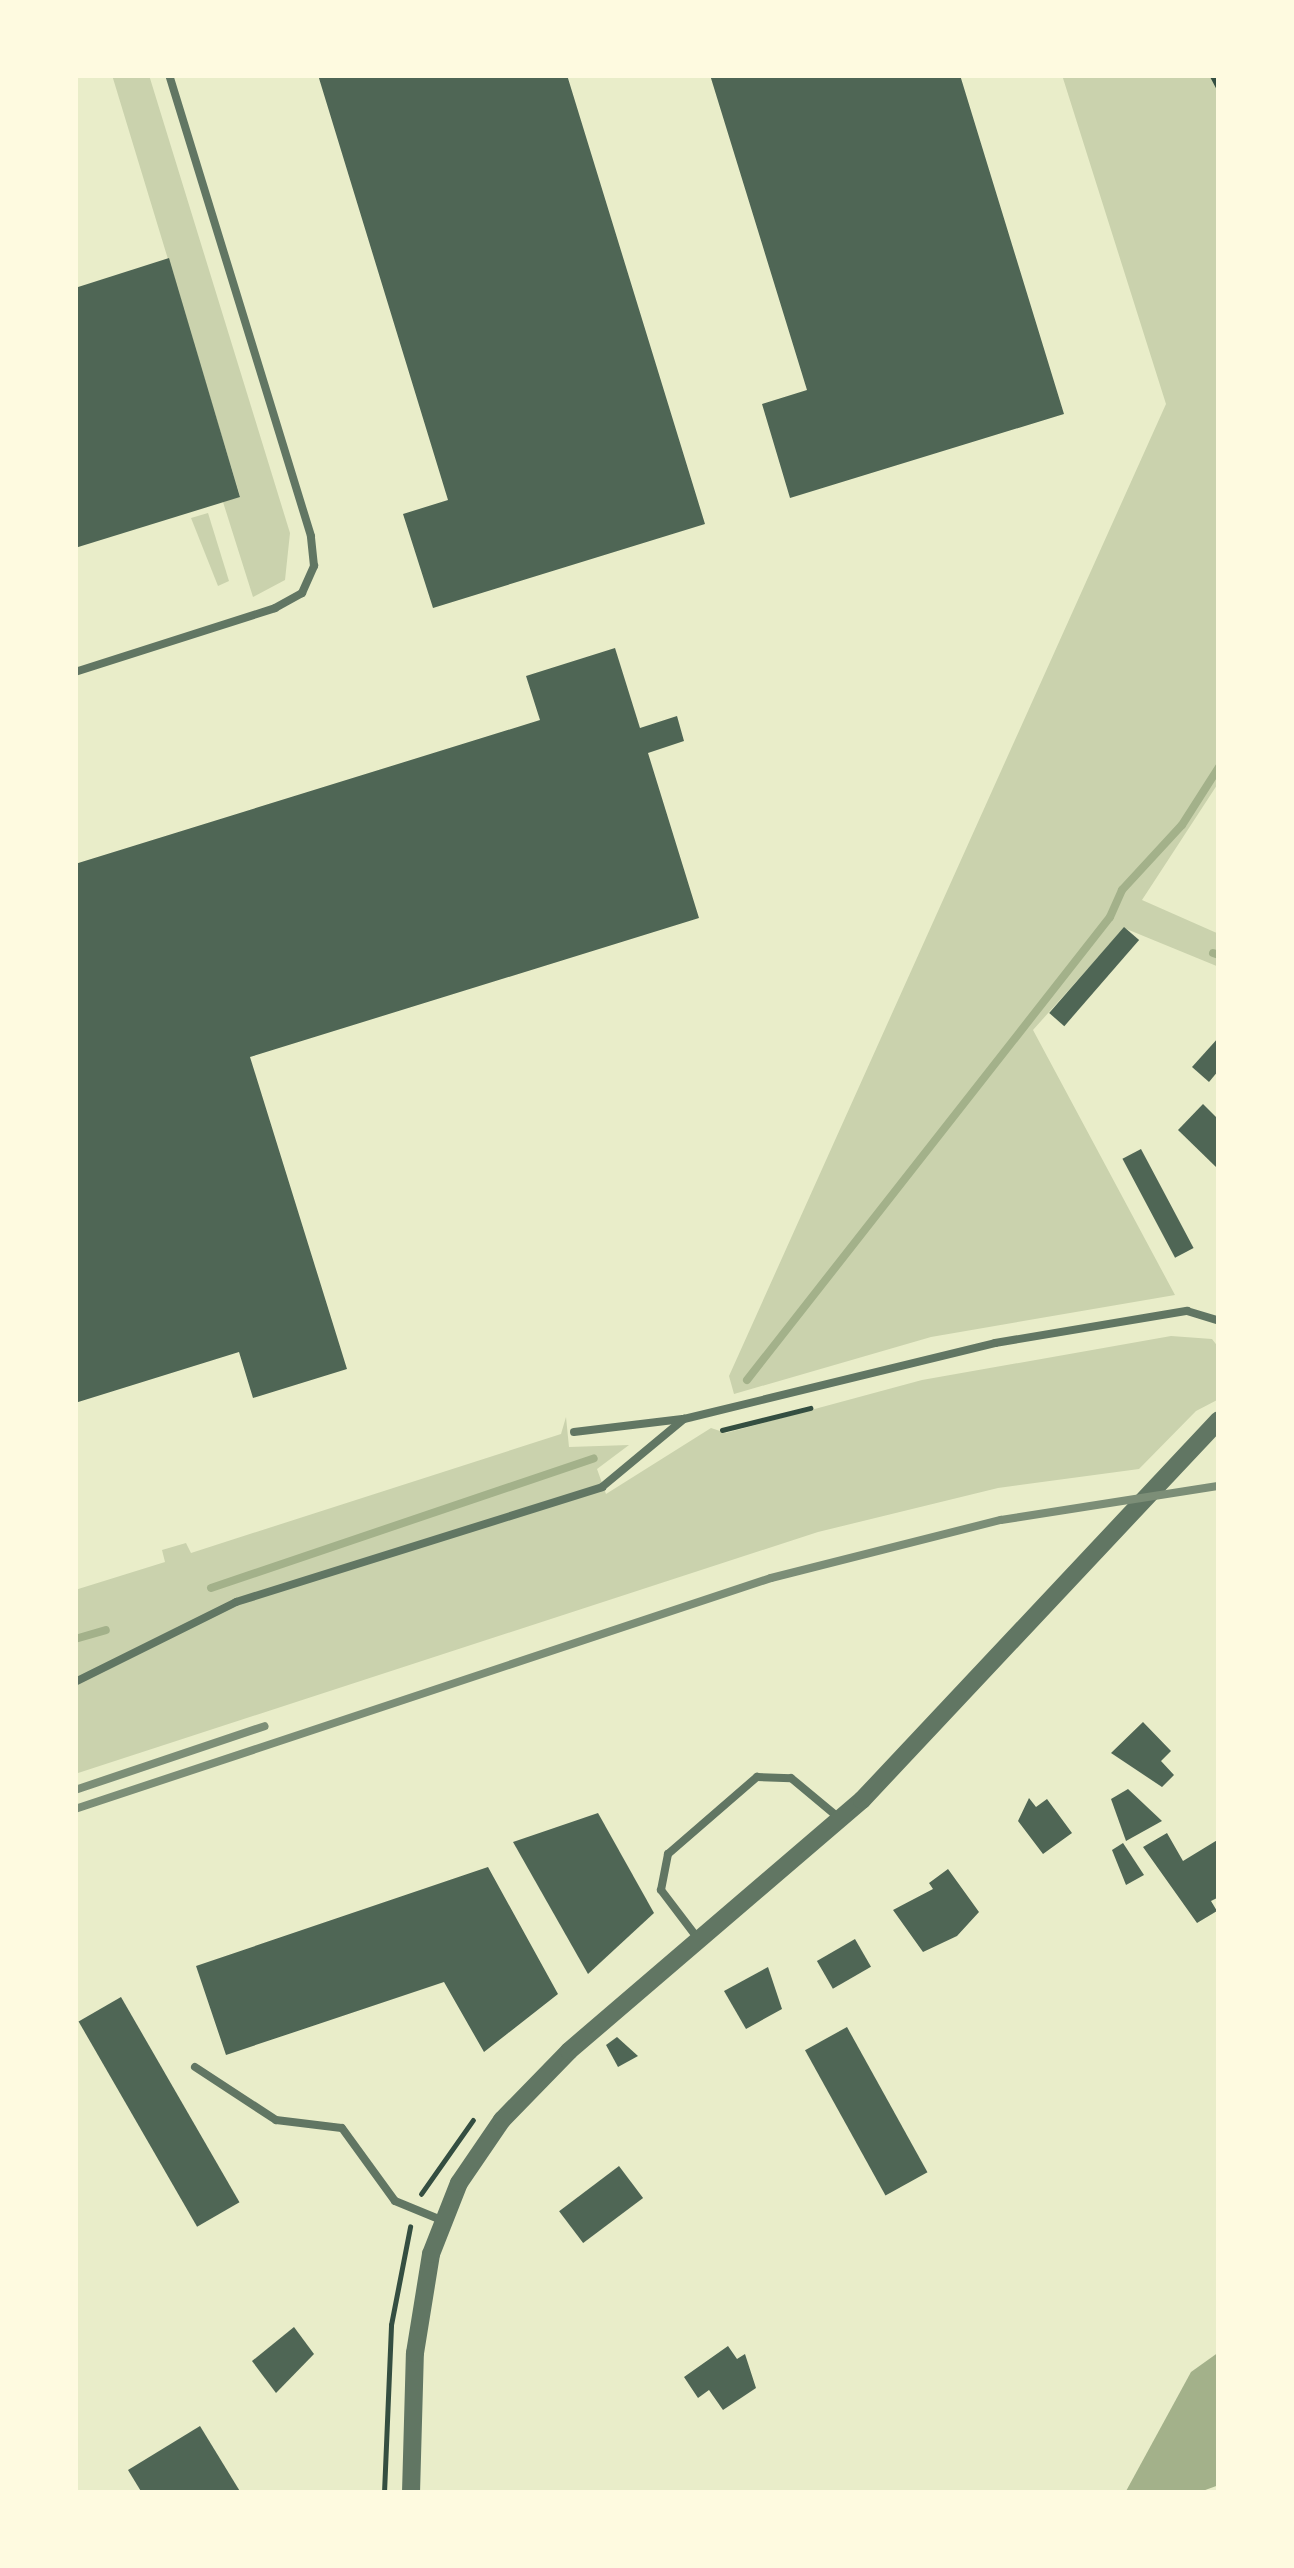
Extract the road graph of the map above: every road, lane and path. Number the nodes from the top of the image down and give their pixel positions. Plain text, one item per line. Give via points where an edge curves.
1 (169, 75) edge
2 (1212, 75) edge
3 (1219, 88) edge
4 (75, 672) edge
5 (1219, 1322) edge
6 (684, 1418) junction
7 (1219, 1420) edge
8 (574, 1432) dead end
9 (75, 1682) edge
10 (840, 1819) junction
11 (700, 1941) junction
12 (195, 2067) dead end
13 (442, 2220) junction
14 (411, 2493) edge

1 - 4 lane via 314,566 302,593 275,608
2 - 3 path
5 - 6 lane via 1187,1311 995,1343
6 - 8 lane
6 - 9 lane via 602,1487 236,1602
7 - 10 street
10 - 11 street
10 - 11 lane via 791,1778 757,1777 668,1854 661,1890
11 - 13 street via 532,2085 477,2154
12 - 13 lane via 276,2120 342,2128 395,2201
13 - 14 street via 422,2297

